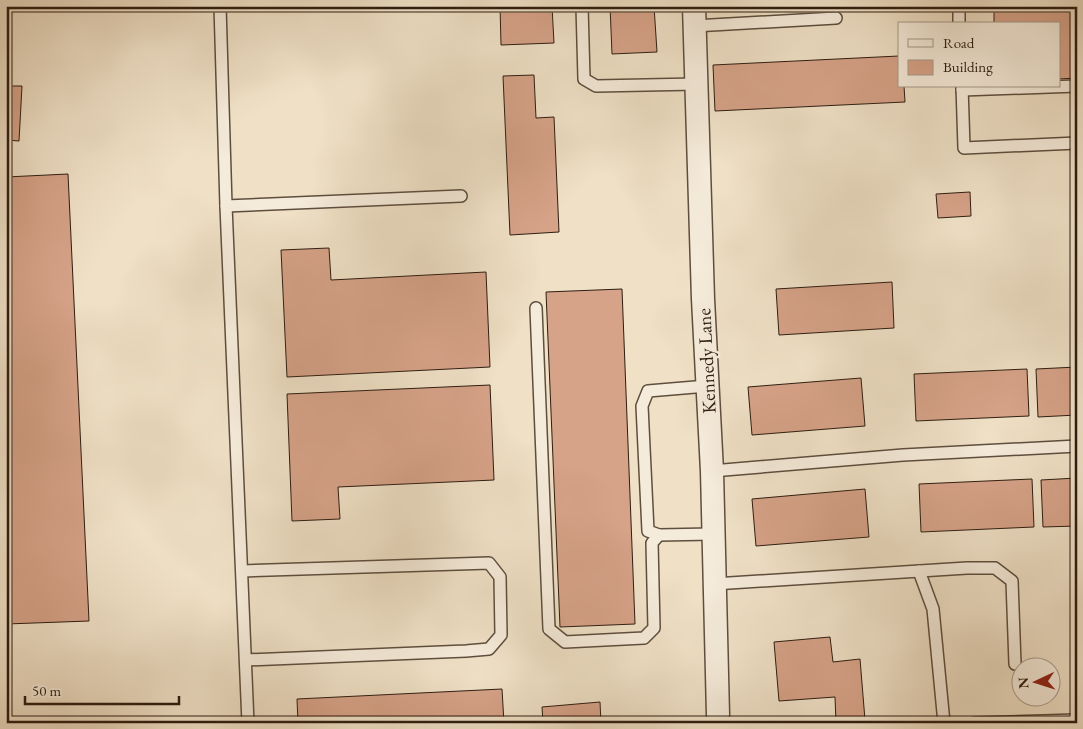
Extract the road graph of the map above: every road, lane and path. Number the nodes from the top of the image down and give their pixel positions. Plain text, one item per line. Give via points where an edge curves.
1 (220, 6) edge
2 (582, 6) edge
3 (959, 6) edge
4 (694, 16) edge
5 (836, 18) dead end
6 (959, 22) edge
7 (696, 84) junction
8 (1060, 86) edge
9 (1077, 86) edge
10 (962, 88) edge
11 (1077, 143) edge
12 (461, 196) dead end
13 (226, 206) junction
14 (536, 308) dead end
15 (707, 386) junction
16 (1077, 446) edge
17 (712, 471) junction
18 (712, 534) junction
19 (659, 535) junction
20 (242, 571) junction
21 (919, 571) junction
22 (714, 584) junction
23 (1015, 656) edge
24 (246, 660) junction
25 (718, 719) edge
26 (1077, 720) edge
27 (248, 723) edge
28 (944, 723) edge
29 (975, 723) edge

1 - 13 lane
2 - 7 lane via 584,79 596,86
3 - 6 lane
4 - 5 lane
4 - 7 street, Kennedy Lane
7 - 15 street, Kennedy Lane
8 - 9 lane
10 - 11 lane via 964,148
12 - 13 lane
13 - 20 lane
14 - 19 lane via 549,629 565,642 644,638 654,628 652,543
15 - 17 street, Kennedy Lane
15 - 19 lane via 648,391 642,406 648,531
16 - 17 lane via 903,454
17 - 18 street, Kennedy Lane
18 - 19 lane
18 - 22 street, Kennedy Lane
20 - 24 lane
20 - 24 lane via 489,563 500,577 501,635 489,648
21 - 22 lane
21 - 23 lane via 995,568 1012,581
21 - 28 lane via 934,608
22 - 25 street, Kennedy Lane
24 - 27 lane
26 - 29 lane

